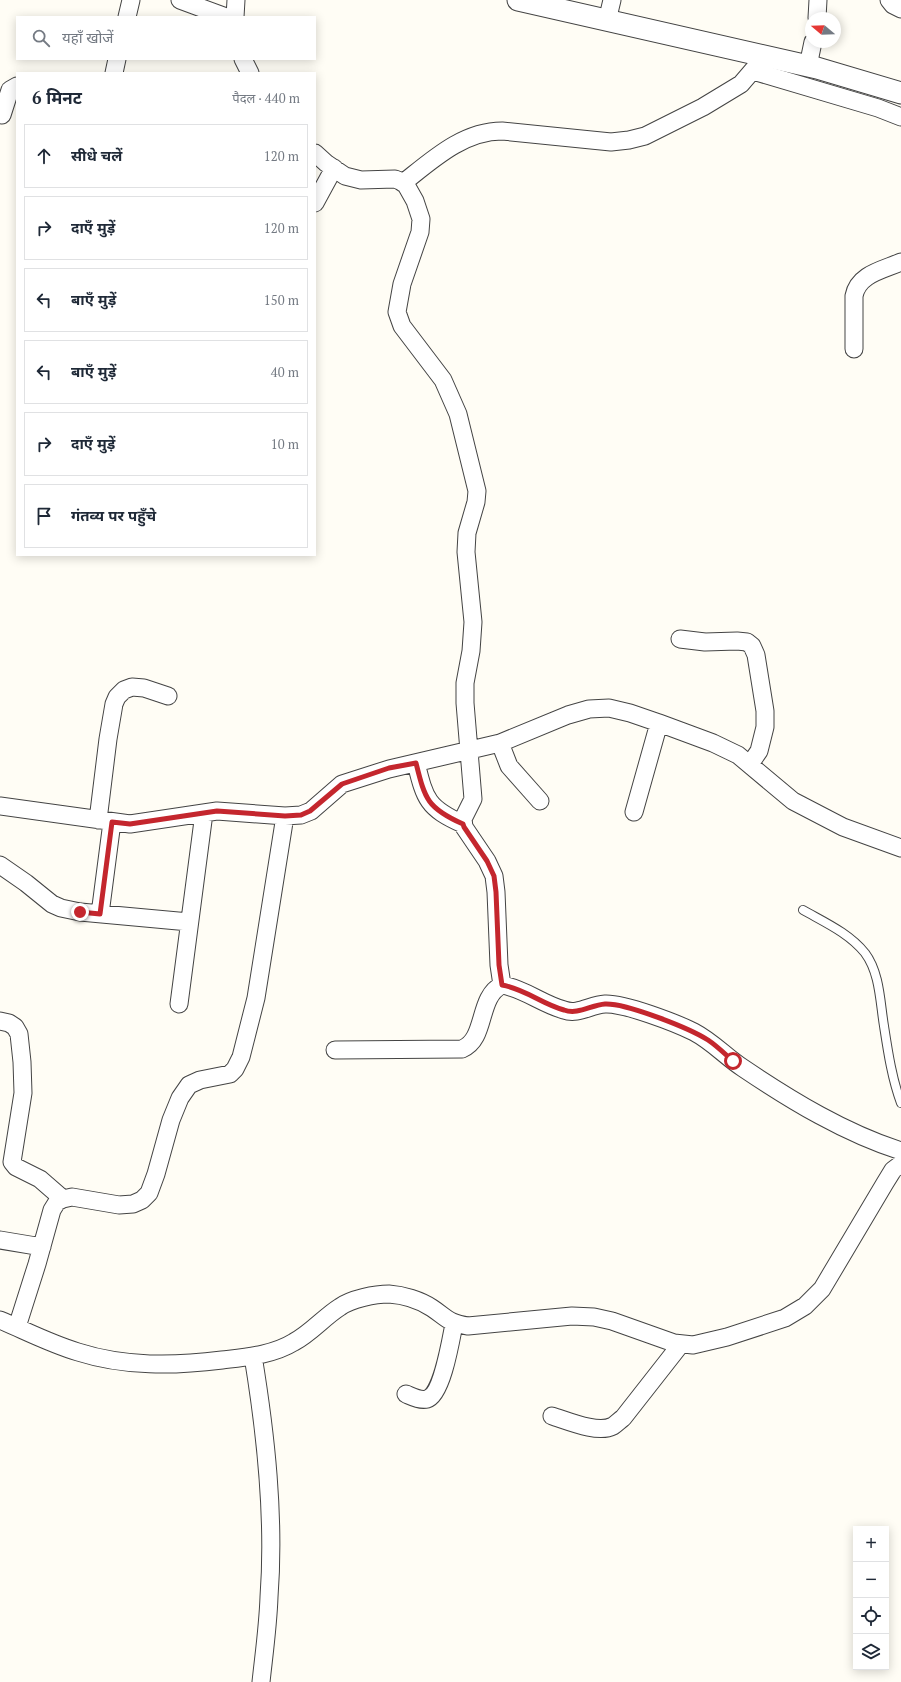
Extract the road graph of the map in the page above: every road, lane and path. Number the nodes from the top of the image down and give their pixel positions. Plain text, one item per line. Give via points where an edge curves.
1 (130, 0) edge
2 (180, 0) edge
3 (236, 0) edge
4 (612, 0) edge
5 (818, 0) edge
6 (889, 0) edge
7 (530, 1) edge
8 (901, 9) edge
9 (817, 12) edge
10 (127, 16) edge
11 (223, 16) edge
12 (235, 16) edge
13 (607, 21) junction
14 (812, 48) edge
15 (117, 60) edge
16 (244, 60) edge
17 (759, 64) junction
18 (808, 66) junction
19 (114, 72) edge
20 (250, 72) edge
21 (16, 87) edge
22 (901, 93) edge
23 (2, 115) dead end
24 (901, 117) edge
25 (316, 154) edge
26 (334, 168) junction
27 (403, 183) junction
28 (316, 201) edge
29 (901, 262) edge
30 (854, 349) dead end
31 (680, 639) dead end
32 (168, 696) dead end
33 (659, 724) junction
34 (500, 744) junction
35 (470, 750) junction
36 (416, 763) junction
37 (750, 764) junction
38 (540, 801) dead end
39 (0, 806) edge
40 (634, 812) dead end
41 (204, 813) junction
42 (285, 816) junction
43 (105, 821) junction
44 (463, 824) junction
45 (901, 848) edge
46 (0, 865) edge
47 (803, 910) dead end
48 (100, 914) junction
49 (189, 922) junction
50 (502, 985) junction
51 (179, 1004) dead end
52 (0, 1021) edge
53 (335, 1050) dead end
54 (901, 1103) edge
55 (901, 1151) edge
56 (901, 1164) edge
57 (63, 1199) junction
58 (0, 1240) edge
59 (42, 1247) junction
60 (0, 1320) edge
61 (454, 1324) junction
62 (17, 1327) junction
63 (681, 1344) junction
64 (253, 1356) junction
65 (406, 1394) dead end
66 (552, 1416) dead end
67 (261, 1682) edge

1 - 10 street
2 - 11 street
3 - 12 street
4 - 13 street
5 - 9 street
6 - 8 street via 893,6
7 - 13 street
13 - 17 street
14 - 18 street
15 - 19 street
16 - 20 street
17 - 18 street
17 - 24 street
17 - 27 street via 741,84 645,136 611,142 488,130 450,147
18 - 22 street
21 - 23 street via 10,90
25 - 26 street
26 - 27 street via 345,176 361,180 394,179
26 - 28 street
27 - 35 street via 415,201 421,219 420,232 402,284 397,312 402,326 443,380 458,414 477,491 467,533 466,552 473,622 465,683
29 - 30 street via 861,280 856,288
31 - 37 street via 705,642 737,641 747,642 752,646 756,655 765,711 765,727 759,751
32 - 43 street via 132,687 117,697 108,739
33 - 34 street via 609,708 589,709 568,715
33 - 37 street via 726,749
33 - 40 street
34 - 35 street
34 - 38 street via 509,766
35 - 36 street
35 - 44 street via 474,799 463,819
36 - 42 street via 389,768 342,784 310,811 301,815
36 - 44 street via 423,792 432,806
37 - 45 street via 793,802 843,826
39 - 43 street
41 - 42 street via 217,811
41 - 43 street via 130,824
41 - 49 street
42 - 57 street via 256,998 236,1070 230,1074 200,1080 189,1086 180,1098 149,1193 142,1200 119,1205 72,1197
43 - 48 street
44 - 50 street via 494,876
46 - 48 street via 52,904 80,912
47 - 54 lane via 854,941 866,954 875,973 889,1055
48 - 49 street
49 - 51 street
50 - 53 street via 491,995 468,1047
50 - 55 street via 525,992 564,1010 575,1012 605,1004 678,1025 707,1040 744,1069 812,1111 865,1138
52 - 57 street via 15,1027 19,1034 22,1062 23,1093 12,1162
56 - 63 street via 893,1170 822,1289 805,1306 785,1318 727,1337 694,1345
57 - 59 street via 57,1202 52,1210
58 - 59 street
59 - 62 street
60 - 62 street
61 - 63 street via 468,1326 572,1316 594,1317
61 - 64 street via 431,1307 415,1300 389,1294 368,1296 340,1307 294,1342 272,1352
61 - 65 street via 439,1384 433,1396 422,1400
62 - 64 street via 79,1353 144,1364 174,1365
63 - 66 street via 623,1418 612,1426 593,1428
64 - 67 street via 264,1422 270,1530 270,1596

